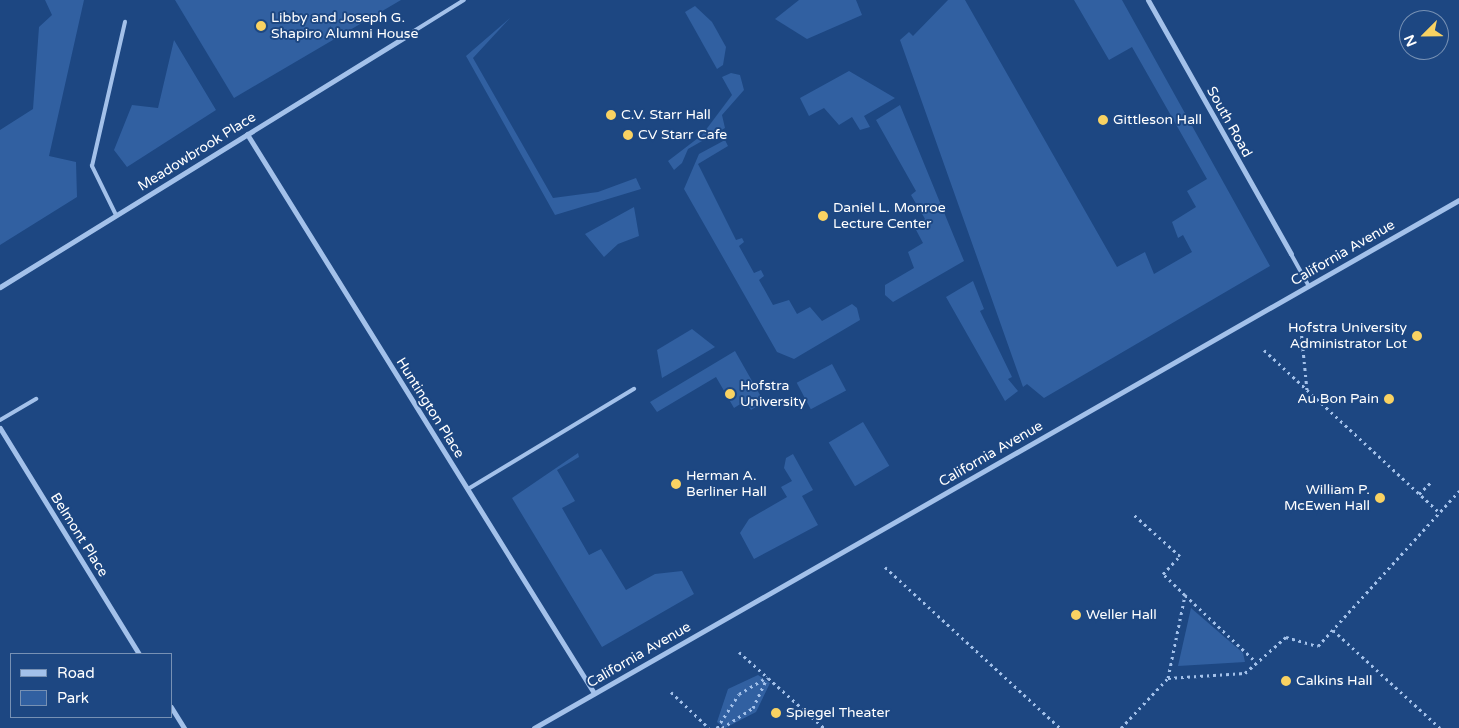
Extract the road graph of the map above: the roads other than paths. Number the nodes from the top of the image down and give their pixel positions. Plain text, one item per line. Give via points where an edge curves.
1 (464, 0) edge
2 (1148, 0) edge
3 (125, 22) dead end
4 (406, 36) joint
5 (247, 134) junction
6 (1459, 200) edge
7 (116, 215) junction
8 (1291, 254) joint
9 (1309, 286) junction
10 (0, 287) edge
11 (634, 388) dead end
12 (36, 399) dead end
13 (0, 420) edge
14 (0, 428) edge
15 (468, 489) junction
16 (138, 653) edge
17 (594, 693) junction
18 (172, 709) edge
19 (184, 728) edge
20 (534, 728) edge

1 - 4 lane
2 - 8 street, South Road
3 - 7 lane via 92,166
4 - 5 street, Meadowbrook Place
5 - 7 street, Meadowbrook Place
5 - 15 street, Huntington Place
6 - 9 street, California Avenue
7 - 10 street, Meadowbrook Place
8 - 9 lane
9 - 17 street, California Avenue
11 - 15 lane
12 - 13 lane
14 - 16 street, Belmont Place
15 - 17 street, Huntington Place
17 - 20 street, California Avenue
18 - 19 street

